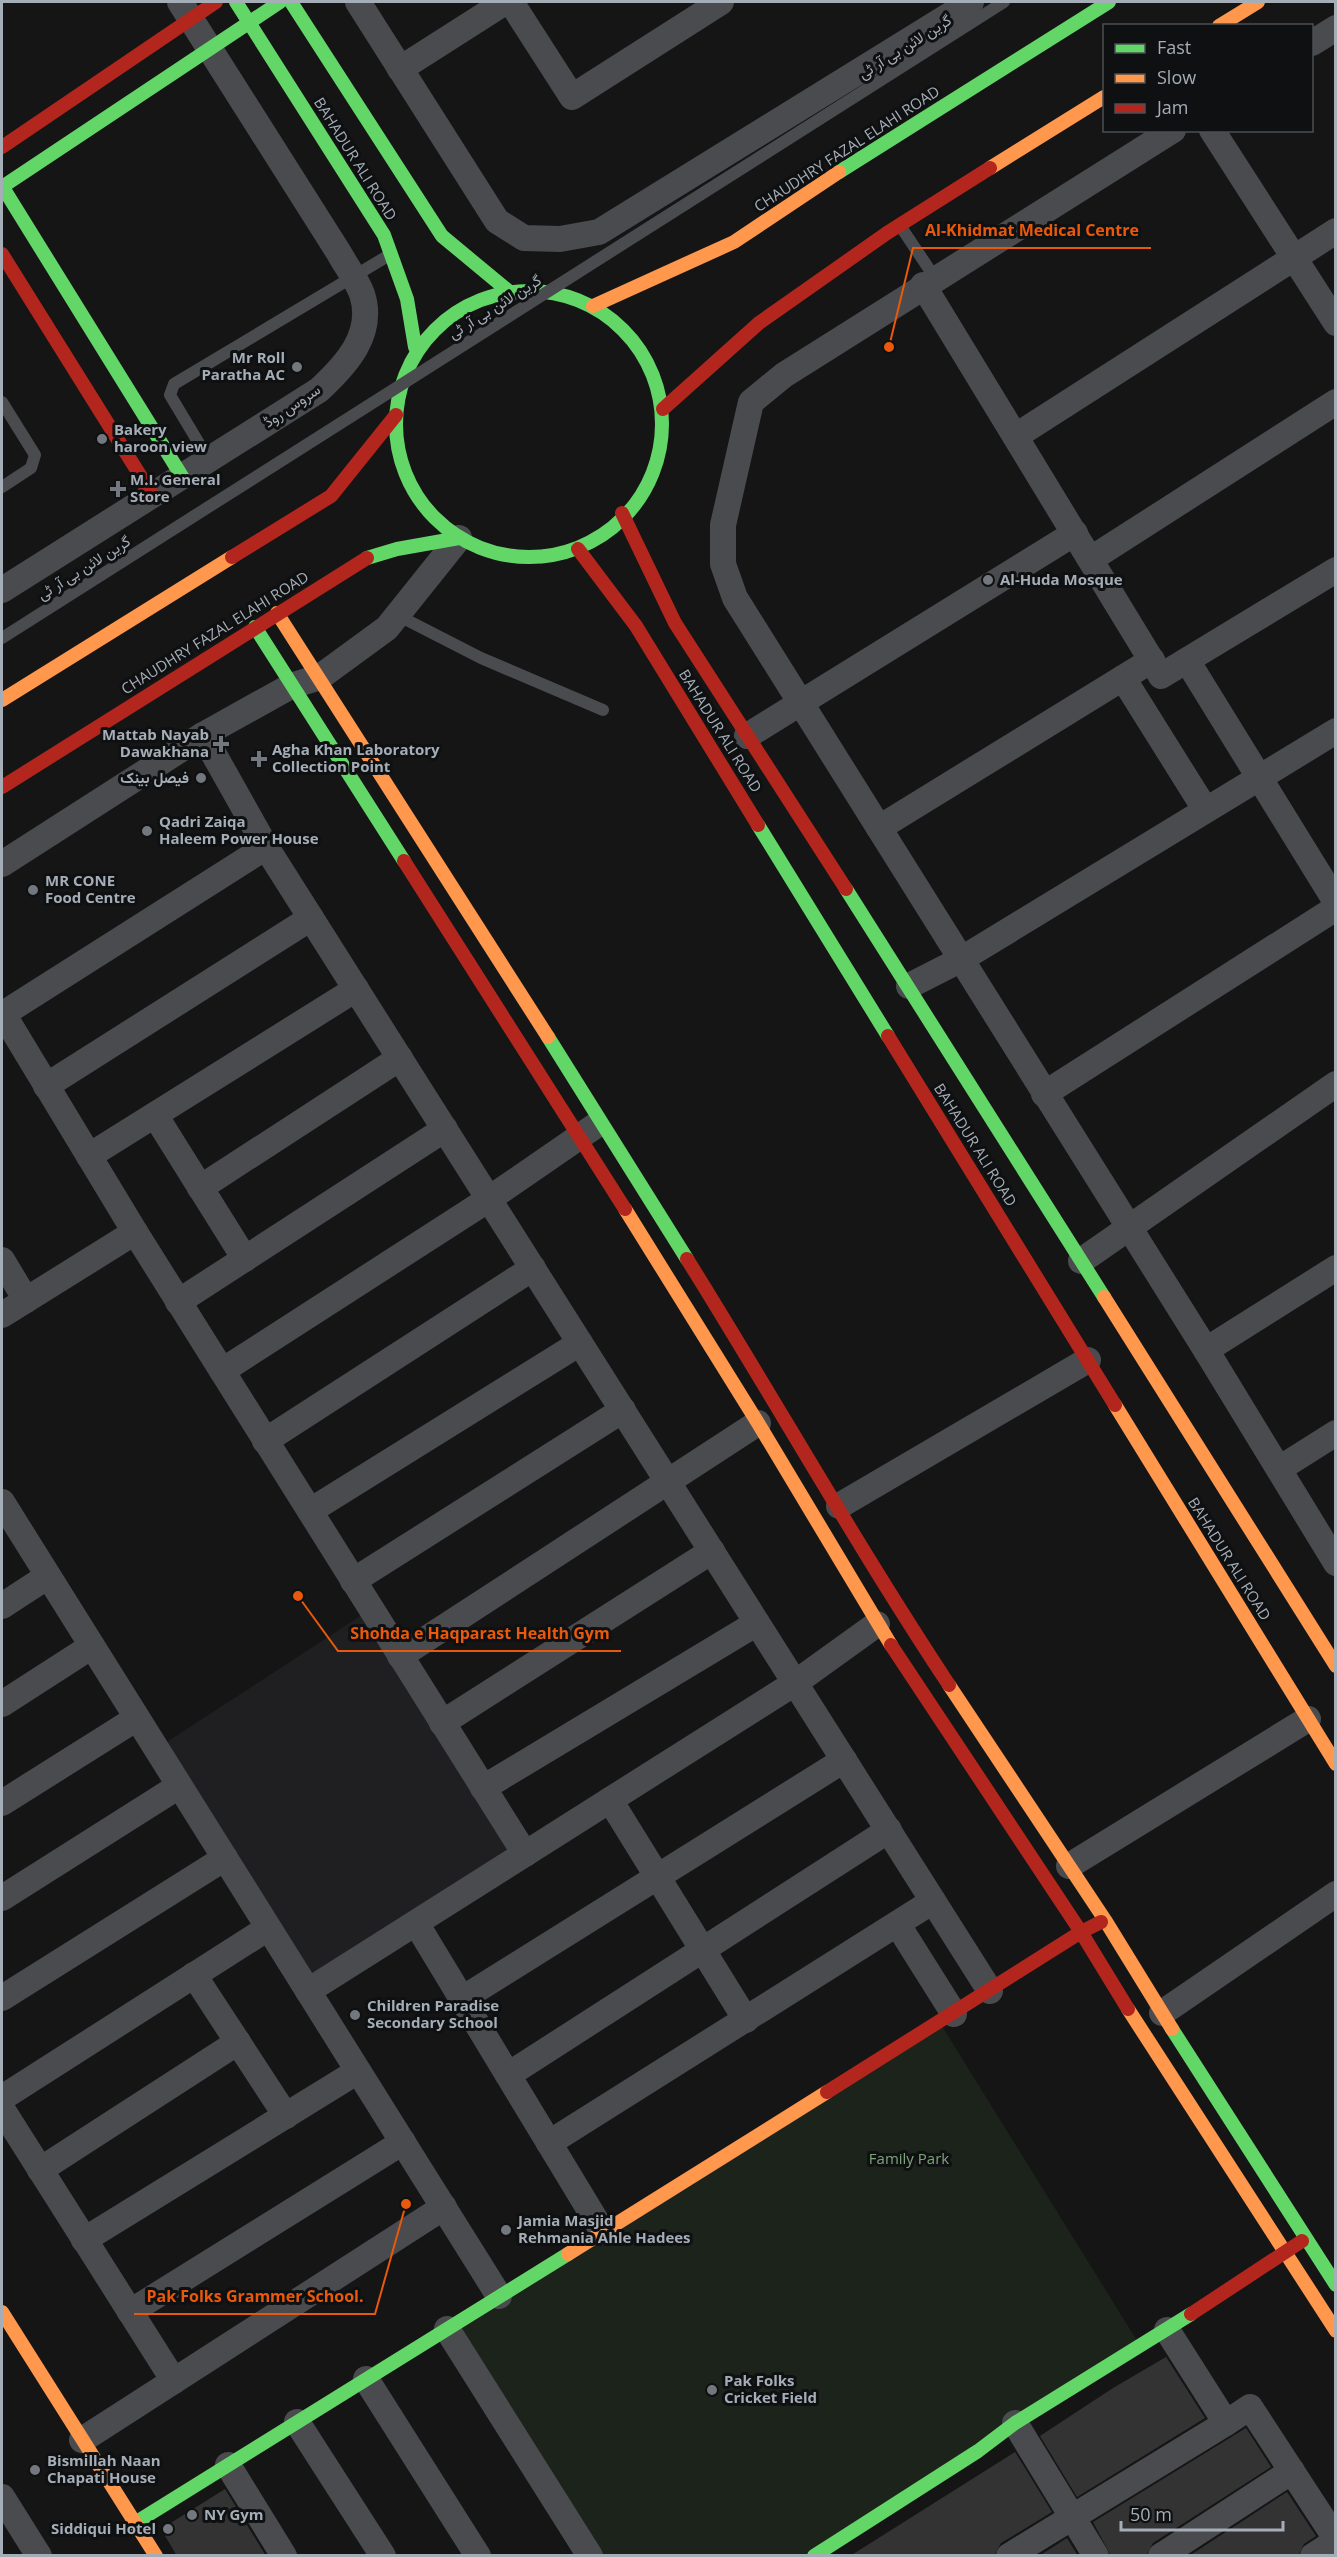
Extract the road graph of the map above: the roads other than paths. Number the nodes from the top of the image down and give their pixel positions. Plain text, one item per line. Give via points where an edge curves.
1 (216, 2) edge
2 (236, 2) edge
3 (280, 2) edge
4 (291, 2) edge
5 (358, 2) edge
6 (505, 2) edge
7 (511, 2) edge
8 (721, 2) edge
9 (1004, 2) edge
10 (1109, 2) edge
11 (1258, 2) edge
12 (961, 4) edge
13 (185, 10) edge
14 (249, 22) junction
15 (1222, 24) edge
16 (1335, 27) edge
17 (1313, 42) edge
18 (208, 48) junction
19 (400, 69) junction
20 (1103, 98) edge
21 (1170, 132) edge
22 (1213, 132) edge
23 (2, 147) edge
24 (2, 187) edge
25 (900, 225) junction
26 (1335, 231) edge
27 (392, 253) junction
28 (2, 254) edge
29 (1293, 257) junction
30 (352, 276) junction
31 (929, 282) junction
32 (512, 294) junction
33 (593, 306) junction
34 (1335, 323) edge
35 (415, 347) junction
36 (2, 402) edge
37 (1335, 402) edge
38 (663, 409) junction
39 (396, 415) junction
40 (1016, 436) junction
41 (209, 460) junction
42 (183, 478) junction
43 (2, 487) edge
44 (153, 496) junction
45 (622, 513) junction
46 (1075, 532) junction
47 (459, 538) junction
48 (578, 549) junction
49 (1091, 559) junction
50 (1335, 570) edge
51 (2, 590) edge
52 (277, 613) junction
53 (397, 615) junction
54 (255, 627) junction
55 (2, 638) edge
56 (1152, 660) junction
57 (1188, 662) junction
58 (320, 677) junction
59 (1123, 678) junction
60 (291, 686) junction
61 (2, 700) edge
62 (802, 703) junction
63 (603, 710) dead end
64 (1335, 731) edge
65 (203, 735) junction
66 (747, 736) junction
67 (1259, 777) junction
68 (2, 787) edge
69 (1204, 809) junction
70 (879, 828) junction
71 (267, 847) junction
72 (2, 864) edge
73 (1335, 902) edge
74 (1335, 908) edge
75 (311, 918) junction
76 (960, 960) junction
77 (909, 986) junction
78 (356, 988) junction
79 (2, 1013) edge
80 (400, 1058) junction
81 (1335, 1084) edge
82 (46, 1086) junction
83 (1044, 1094) junction
84 (155, 1115) junction
85 (602, 1121) junction
86 (445, 1129) junction
87 (580, 1136) junction
88 (88, 1156) junction
89 (200, 1188) junction
90 (489, 1199) junction
91 (1129, 1229) junction
92 (135, 1232) junction
93 (245, 1259) junction
94 (2, 1260) edge
95 (1082, 1261) junction
96 (533, 1268) junction
97 (1335, 1268) edge
98 (26, 1300) junction
99 (178, 1302) junction
100 (2, 1315) edge
101 (580, 1343) junction
102 (1206, 1350) junction
103 (1088, 1360) junction
104 (222, 1371) junction
105 (623, 1410) junction
106 (758, 1423) junction
107 (1335, 1433) edge
108 (265, 1441) junction
109 (1279, 1469) junction
110 (667, 1480) junction
111 (2, 1505) edge
112 (839, 1506) junction
113 (309, 1511) junction
114 (712, 1551) junction
115 (1335, 1563) edge
116 (48, 1576) junction
117 (353, 1581) junction
118 (2, 1606) edge
119 (757, 1623) junction
120 (877, 1624) junction
121 (92, 1646) junction
122 (400, 1656) junction
123 (1335, 1666) edge
124 (795, 1683) junction
125 (2, 1704) edge
126 (137, 1718) junction
127 (1308, 1719) junction
128 (442, 1723) junction
129 (844, 1760) junction
130 (1335, 1764) edge
131 (179, 1786) junction
132 (483, 1788) junction
133 (610, 1800) junction
134 (2, 1803) edge
135 (889, 1830) junction
136 (525, 1854) junction
137 (225, 1858) junction
138 (1069, 1866) junction
139 (657, 1877) junction
140 (1335, 1894) edge
141 (2, 1898) edge
142 (933, 1901) junction
143 (1105, 1920) junction
144 (416, 1923) junction
145 (898, 1925) junction
146 (268, 1928) junction
147 (1081, 1932) junction
148 (703, 1949) junction
149 (194, 1975) junction
150 (308, 1991) junction
151 (990, 1991) junction
152 (2, 1998) edge
153 (462, 1999) junction
154 (1162, 2013) junction
155 (954, 2014) junction
156 (746, 2020) junction
157 (238, 2042) junction
158 (358, 2071) junction
159 (508, 2075) junction
160 (2, 2098) edge
161 (2, 2109) edge
162 (286, 2116) junction
163 (403, 2142) junction
164 (549, 2144) junction
165 (40, 2170) junction
166 (444, 2207) junction
167 (603, 2232) junction
168 (1306, 2239) junction
169 (84, 2240) junction
170 (1284, 2253) junction
171 (1335, 2285) edge
172 (500, 2296) junction
173 (2, 2312) edge
174 (130, 2312) junction
175 (447, 2329) junction
176 (1167, 2330) junction
177 (1335, 2331) edge
178 (366, 2379) junction
179 (174, 2381) junction
180 (297, 2422) junction
181 (1015, 2423) junction
182 (1226, 2423) junction
183 (82, 2440) junction
184 (228, 2465) junction
185 (1292, 2471) junction
186 (2, 2497) edge
187 (1071, 2517) junction
188 (135, 2523) junction
189 (1335, 2540) edge
190 (39, 2556) edge
191 (156, 2556) edge
192 (284, 2556) edge
193 (383, 2556) edge
194 (478, 2556) edge
195 (590, 2556) edge
196 (814, 2556) edge
197 (1010, 2556) edge
198 (1096, 2556) edge
199 (1161, 2556) edge
200 (1313, 2556) edge

1 - 13 street
2 - 14 street, BAHADUR ALI ROAD
3 - 14 street
4 - 32 street, BAHADUR ALI ROAD via 441,236
5 - 19 street
6 - 19 street
7 - 8 street via 572,97
9 - 55 lane, گرین لائن بی آر ٹی, bridge
10 - 33 street, CHAUDHRY FAZAL ELAHI ROAD via 734,242
11 - 15 street
12 - 19 street via 599,232 560,239 524,238 497,221
13 - 18 street, سروس روڈ
13 - 23 street
14 - 18 street
14 - 27 street, BAHADUR ALI ROAD
16 - 17 street
18 - 24 street
18 - 30 street, سروس روڈ
20 - 25 street
21 - 31 street
22 - 29 street
24 - 42 street
25 - 31 lane
25 - 38 street via 759,323
26 - 29 street
27 - 30 lane
27 - 35 street, BAHADUR ALI ROAD via 407,299
28 - 44 street
29 - 34 street
29 - 40 street
30 - 41 street, سروس روڈ via 362,293 366,318 359,343 345,365 319,390
30 - 41 lane via 174,384 170,395
31 - 40 street
31 - 62 street via 784,375 751,402 723,525 723,564 735,598
32 - 33 street via 556,292
32 - 35 street via 482,298 448,317
33 - 38 street via 619,325 640,349 655,378
35 - 39 street
36 - 43 lane via 35,461 31,468
37 - 49 street
38 - 45 street via 662,442 654,475
39 - 47 street via 398,451 411,486 431,515
39 - 61 street via 331,496
40 - 46 street
41 - 42 street, سروس روڈ
42 - 44 street, سروس روڈ
44 - 51 street, سروس روڈ
45 - 48 street via 611,531
45 - 66 street, BAHADUR ALI ROAD via 675,623
46 - 49 street
46 - 62 street
47 - 48 street via 497,555 538,558
47 - 52 street, CHAUDHRY FAZAL ELAHI ROAD via 362,559
47 - 53 street
48 - 103 street, BAHADUR ALI ROAD via 636,626
49 - 56 street
50 - 57 street
52 - 54 street, CHAUDHRY FAZAL ELAHI ROAD
52 - 58 street
53 - 58 street via 387,628
53 - 63 lane via 481,658
54 - 60 street
54 - 68 street, CHAUDHRY FAZAL ELAHI ROAD
56 - 57 street via 1161,676
56 - 59 street
57 - 67 street
58 - 60 street
58 - 85 street
59 - 69 street
59 - 70 street
60 - 65 street
60 - 87 street
62 - 66 street
62 - 70 street
64 - 67 street
65 - 71 street
65 - 72 street
66 - 77 street, BAHADUR ALI ROAD
67 - 69 street
67 - 73 street
69 - 76 street
70 - 76 street
71 - 75 street
71 - 79 street
74 - 83 street
75 - 78 street
75 - 82 street
76 - 77 street
76 - 83 street
77 - 95 street, BAHADUR ALI ROAD
78 - 80 street
78 - 84 street
79 - 82 street
80 - 86 street
80 - 89 street
81 - 91 street
82 - 88 street
83 - 91 street
84 - 88 street
84 - 89 street
85 - 87 street
85 - 112 street
86 - 90 street
86 - 93 street
87 - 90 street
87 - 106 street
88 - 92 street
89 - 93 street
90 - 96 street
90 - 104 street
91 - 95 street
91 - 102 street
92 - 98 street
92 - 99 street
93 - 99 street
94 - 98 street
95 - 123 street, BAHADUR ALI ROAD
96 - 101 street
96 - 108 street
97 - 102 street
98 - 100 street
99 - 104 street
101 - 105 street
101 - 113 street
102 - 109 street
103 - 112 street
103 - 127 street, BAHADUR ALI ROAD
104 - 108 street
105 - 110 street
105 - 117 street
106 - 110 street
106 - 120 street
107 - 109 street
108 - 113 street
109 - 115 street
110 - 114 street
110 - 122 street
111 - 116 street
112 - 138 street via 899,1609
113 - 117 street
114 - 119 street
114 - 128 street
116 - 118 street
116 - 121 street
117 - 122 street
119 - 124 street
119 - 132 street
120 - 124 street
120 - 147 street
121 - 125 street
121 - 126 street
122 - 128 street
124 - 129 street
124 - 133 street
126 - 131 street
126 - 134 street
127 - 130 street, BAHADUR ALI ROAD
127 - 138 street
128 - 132 street
129 - 135 street
129 - 139 street
131 - 137 street
131 - 141 street
132 - 136 street
133 - 136 street
133 - 139 street
135 - 142 street
135 - 148 street
136 - 144 street
137 - 146 street
137 - 152 street
138 - 143 street
139 - 148 street
139 - 153 street
140 - 154 street
142 - 145 street
142 - 151 street
143 - 147 street
143 - 154 street
144 - 150 street
144 - 153 street
145 - 155 street
145 - 156 street
146 - 149 street
146 - 150 street
147 - 151 street
147 - 170 street
148 - 156 street
148 - 159 street
149 - 157 street
149 - 160 street
150 - 158 street
151 - 155 street
153 - 159 street
154 - 168 street
155 - 167 street
156 - 164 street
157 - 162 street
157 - 165 street
158 - 162 street
158 - 163 street
159 - 164 street
161 - 165 street
162 - 169 street
163 - 166 street
163 - 174 street
164 - 167 street
165 - 169 street
166 - 172 street
166 - 179 street
167 - 172 street
168 - 170 street
168 - 171 street
169 - 174 street
170 - 176 street
170 - 177 street
172 - 175 street
173 - 183 street
174 - 179 street
175 - 178 street
175 - 195 street
176 - 181 street
176 - 182 street
178 - 180 street
178 - 194 street
179 - 183 street
180 - 184 street
180 - 193 street
181 - 187 street
181 - 196 street
182 - 185 street via 1250,2406
182 - 187 street
183 - 188 street
184 - 188 street
184 - 192 street
185 - 189 street
185 - 199 street
186 - 190 street
187 - 197 street
187 - 198 street
188 - 191 street
189 - 200 street

